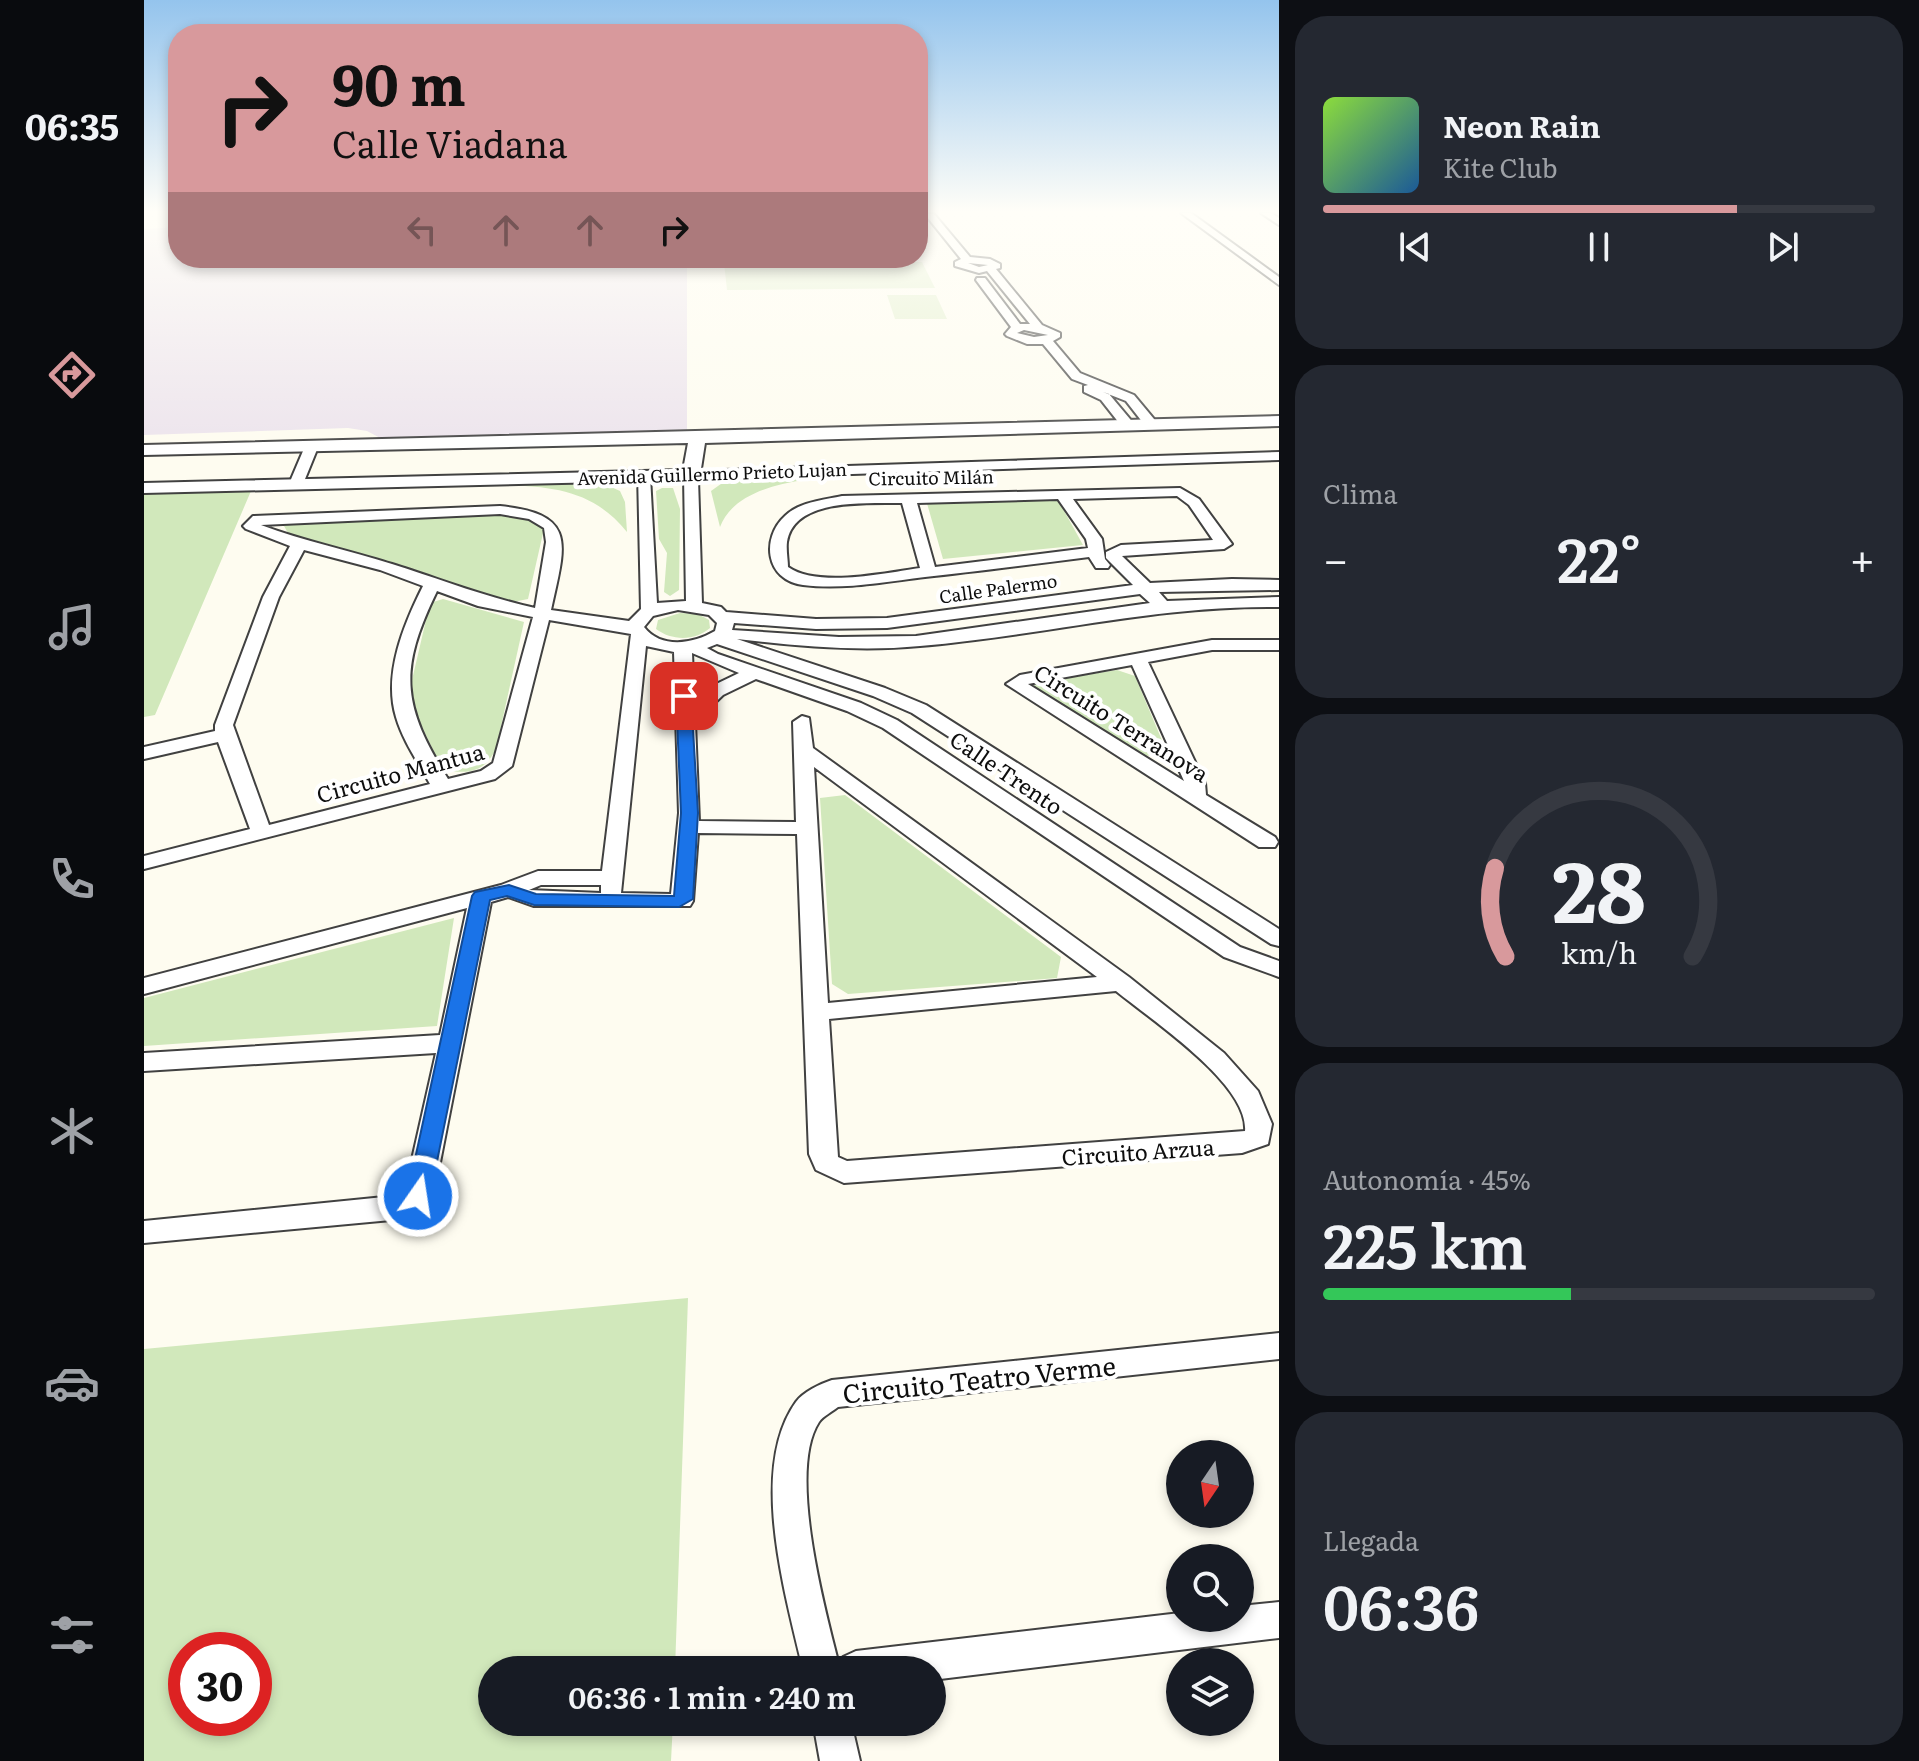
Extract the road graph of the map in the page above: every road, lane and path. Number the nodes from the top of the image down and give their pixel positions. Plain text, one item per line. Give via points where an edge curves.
1 (995, 295) edge
2 (1012, 295) edge
3 (1038, 327) junction
4 (1017, 328) junction
5 (1039, 340) junction
6 (1279, 421) edge
7 (1128, 425) junction
8 (1152, 425) junction
9 (697, 438) junction
10 (311, 447) junction
11 (144, 450) edge
12 (1279, 456) edge
13 (691, 475) junction
14 (643, 476) junction
15 (296, 484) junction
16 (144, 488) edge
17 (1062, 494) junction
18 (908, 497) junction
19 (299, 544) junction
20 (1095, 552) junction
21 (929, 572) junction
22 (432, 585) junction
23 (1279, 585) edge
24 (1137, 589) junction
25 (1279, 602) edge
26 (694, 605) junction
27 (1155, 605) junction
28 (543, 609) junction
29 (642, 621) junction
30 (720, 629) junction
31 (871, 644) junction
32 (1279, 645) edge
33 (688, 646) junction
34 (1138, 659) junction
35 (757, 673) junction
36 (852, 683) junction
37 (802, 722) dead end
38 (685, 723) junction
39 (225, 735) junction
40 (805, 751) junction
41 (144, 753) edge
42 (442, 787) junction
43 (1196, 797) junction
44 (689, 820) junction
45 (806, 821) junction
46 (262, 833) junction
47 (1267, 842) dead end
48 (144, 863) edge
49 (611, 890) junction
50 (481, 896) junction
51 (1279, 939) edge
52 (1279, 969) edge
53 (1121, 983) junction
54 (144, 986) edge
55 (818, 1012) junction
56 (450, 1043) junction
57 (144, 1062) edge
58 (144, 1232) edge
59 (1279, 1346) edge
60 (1279, 1620) edge
61 (819, 1656) edge
62 (946, 1659) edge
63 (835, 1736) edge
64 (840, 1761) edge

1 - 4 street
2 - 3 street
3 - 4 street
3 - 5 street via 1056,335
4 - 5 street via 1011,334
5 - 7 street via 1058,377 1105,397
5 - 8 street via 1076,376 1130,398
6 - 8 street, Avenida Guillermo Prieto Lujan
7 - 8 street, Avenida Guillermo Prieto Lujan
7 - 9 street, Avenida Guillermo Prieto Lujan
9 - 10 street, Avenida Guillermo Prieto Lujan
9 - 13 street
10 - 11 street, Avenida Guillermo Prieto Lujan
10 - 15 street
12 - 13 street, Avenida Guillermo Prieto Lujan
13 - 14 street, Avenida Guillermo Prieto Lujan
13 - 26 street
14 - 15 street, Avenida Guillermo Prieto Lujan
14 - 29 street
15 - 16 street, Avenida Guillermo Prieto Lujan
17 - 18 street, Circuito Milán
17 - 20 street via 1094,539
17 - 24 street, Circuito Milán via 1180,492 1225,542 1114,552 1113,558
18 - 21 street
18 - 21 street, Circuito Milán via 842,500 802,511 783,529 780,568 789,576 823,582
19 - 22 street via 360,558
19 - 28 street, Circuito Mantua via 253,528 253,522 263,517 471,510 536,516 551,527 555,541
19 - 39 street via 266,612 226,716
20 - 21 street, Circuito Milán
20 - 24 street via 1097,560
22 - 28 street via 484,602
22 - 42 street via 411,633 400,698
23 - 24 street, Calle Palermo via 1215,582
24 - 27 street
24 - 30 street, Calle Palermo via 897,622
25 - 27 street, Calle Palermo
26 - 29 street via 662,606
26 - 30 street
27 - 31 street, Calle Palermo via 943,639
28 - 29 street
28 - 42 street, Circuito Mantua via 500,770
29 - 33 street, Calle Trento via 657,644
29 - 49 street
30 - 31 street, Calle Palermo
30 - 33 street
30 - 36 street, Calle Trento
31 - 36 street via 849,664
32 - 34 street, Circuito Terranova via 1212,645
33 - 35 street, Calle Trento
33 - 38 street
34 - 43 street via 1195,783
34 - 43 street, Circuito Terranova via 1015,684
35 - 38 street via 709,694
35 - 52 street, Calle Trento via 890,724 1232,952
36 - 51 street, Calle Trento via 939,720
37 - 40 street, Circuito Arzua
38 - 44 street
39 - 41 street
39 - 46 street
40 - 45 street, Circuito Arzua
40 - 53 street, Circuito Arzua
42 - 46 street, Circuito Mantua
43 - 47 street, Circuito Terranova
44 - 45 street
44 - 49 street via 682,901
45 - 55 street, Circuito Arzua
46 - 48 street, Circuito Mantua
49 - 50 street via 534,899 509,890
50 - 54 street
50 - 56 street
53 - 55 street
53 - 55 street, Circuito Arzua via 1232,1073 1259,1124 1258,1137 1242,1143 844,1172 826,1163 823,1154
56 - 57 street
56 - 58 street via 415,1202 402,1208
59 - 61 street, Circuito Teatro Verme via 816,1398 797,1430 791,1469 800,1578
60 - 62 street
63 - 64 street

